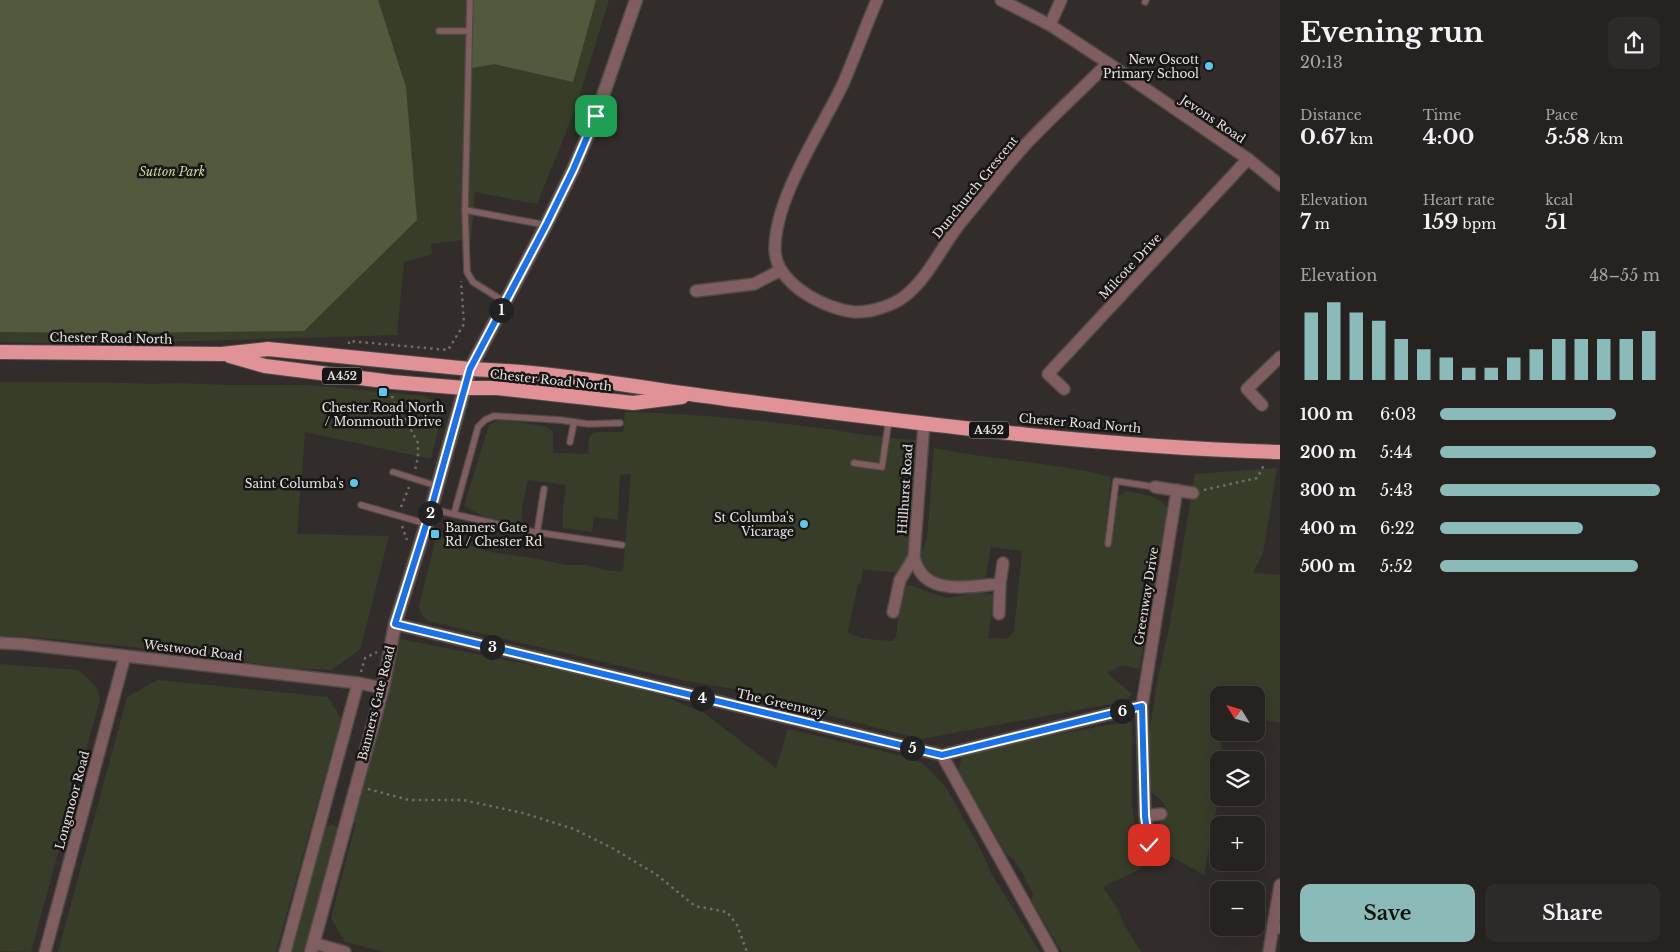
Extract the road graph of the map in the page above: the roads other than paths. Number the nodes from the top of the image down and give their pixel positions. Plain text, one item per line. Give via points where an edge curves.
1 (470, 0) edge
2 (636, 0) edge
3 (877, 0) edge
4 (1001, 0) edge
5 (1061, 0) edge
6 (1050, 26) junction
7 (439, 31) dead end
8 (468, 31) junction
9 (1108, 63) junction
10 (1248, 159) junction
11 (1280, 185) edge
12 (466, 210) junction
13 (546, 225) junction
14 (781, 270) junction
15 (696, 291) dead end
16 (505, 302) junction
17 (0, 352) edge
18 (222, 354) junction
19 (1280, 357) edge
20 (470, 369) junction
21 (464, 388) junction
22 (1064, 389) dead end
23 (699, 395) junction
24 (1262, 405) dead end
25 (889, 419) junction
26 (574, 422) junction
27 (620, 423) dead end
28 (924, 423) junction
29 (570, 442) dead end
30 (1276, 452) edge
31 (854, 463) dead end
32 (393, 472) dead end
33 (437, 486) junction
34 (1155, 487) joint
35 (544, 489) dead end
36 (1177, 490) junction
37 (1193, 493) road end
38 (361, 505) dead end
39 (431, 509) junction
40 (454, 514) junction
41 (427, 524) junction
42 (537, 533) junction
43 (1108, 544) dead end
44 (622, 545) dead end
45 (914, 557) junction
46 (1003, 563) dead end
47 (1000, 584) junction
48 (893, 612) dead end
49 (999, 614) dead end
50 (395, 624) junction
51 (0, 643) edge
52 (125, 656) junction
53 (358, 683) junction
54 (382, 688) junction
55 (1142, 706) junction
56 (942, 755) junction
57 (1161, 814) dead end
58 (1145, 816) junction
59 (1149, 845) dead end
60 (1280, 885) edge
61 (1276, 927) edge
62 (312, 948) edge
63 (45, 952) edge
64 (285, 952) edge
65 (345, 952) edge
66 (1052, 952) edge
67 (1269, 952) edge

1 - 8 lane
2 - 13 street, Banners Gate Road via 596,116
3 - 14 street via 843,83 788,195 776,230 775,252
4 - 6 street, Jevons Road
5 - 6 street
6 - 9 street, Jevons Road
7 - 8 lane
8 - 12 lane
9 - 10 street, Jevons Road
9 - 14 street, Dunchurch Crescent via 1026,144 959,226 918,285 903,298 870,311 841,310 793,285
10 - 11 street, Jevons Road
10 - 22 street, Milcote Drive via 1048,374
12 - 13 lane
12 - 16 lane via 466,272 473,282
13 - 16 street, Banners Gate Road
14 - 15 street via 754,284
16 - 20 street, Banners Gate Road
17 - 18 highway, Chester Road North / A452
18 - 20 highway, Chester Road North / A452 via 268,349
18 - 21 highway, Chester Road North / A452 via 265,366
19 - 24 street via 1247,389
20 - 21 street, Banners Gate Road
20 - 23 highway, Chester Road North / A452 via 635,385
21 - 23 highway, Chester Road North / A452 via 497,388 633,403
21 - 33 street, Banners Gate Road
23 - 25 highway, Chester Road North / A452
25 - 28 highway, Chester Road North / A452
25 - 31 lane via 882,467
26 - 27 lane
26 - 29 lane
26 - 40 lane via 494,416 485,420 478,427
28 - 30 highway, Chester Road North / A452 via 1095,441
28 - 45 street, Hillhurst Road
32 - 33 lane
33 - 39 street, Banners Gate Road
34 - 36 street
34 - 43 lane via 1116,481
35 - 42 lane
36 - 37 street
36 - 55 street, Greenway Drive
38 - 41 lane
39 - 40 lane
39 - 41 street, Banners Gate Road
40 - 42 lane
41 - 50 street, Banners Gate Road
42 - 44 lane
45 - 47 street via 921,575 932,583 949,588
45 - 48 street, Hillhurst Road via 900,580
46 - 47 street
47 - 49 street
50 - 54 street, Banners Gate Road
50 - 56 street, The Greenway
51 - 52 street, Westwood Road
52 - 53 street, Westwood Road
52 - 63 street, Longmoor Road
53 - 54 street, Westwood Road
53 - 64 street, Banners Gate Road
54 - 62 street, Banners Gate Road
55 - 56 street
55 - 58 street, Greenway Drive
56 - 66 street
57 - 58 street
58 - 59 street, Greenway Drive
60 - 61 street
61 - 67 street
62 - 65 street

